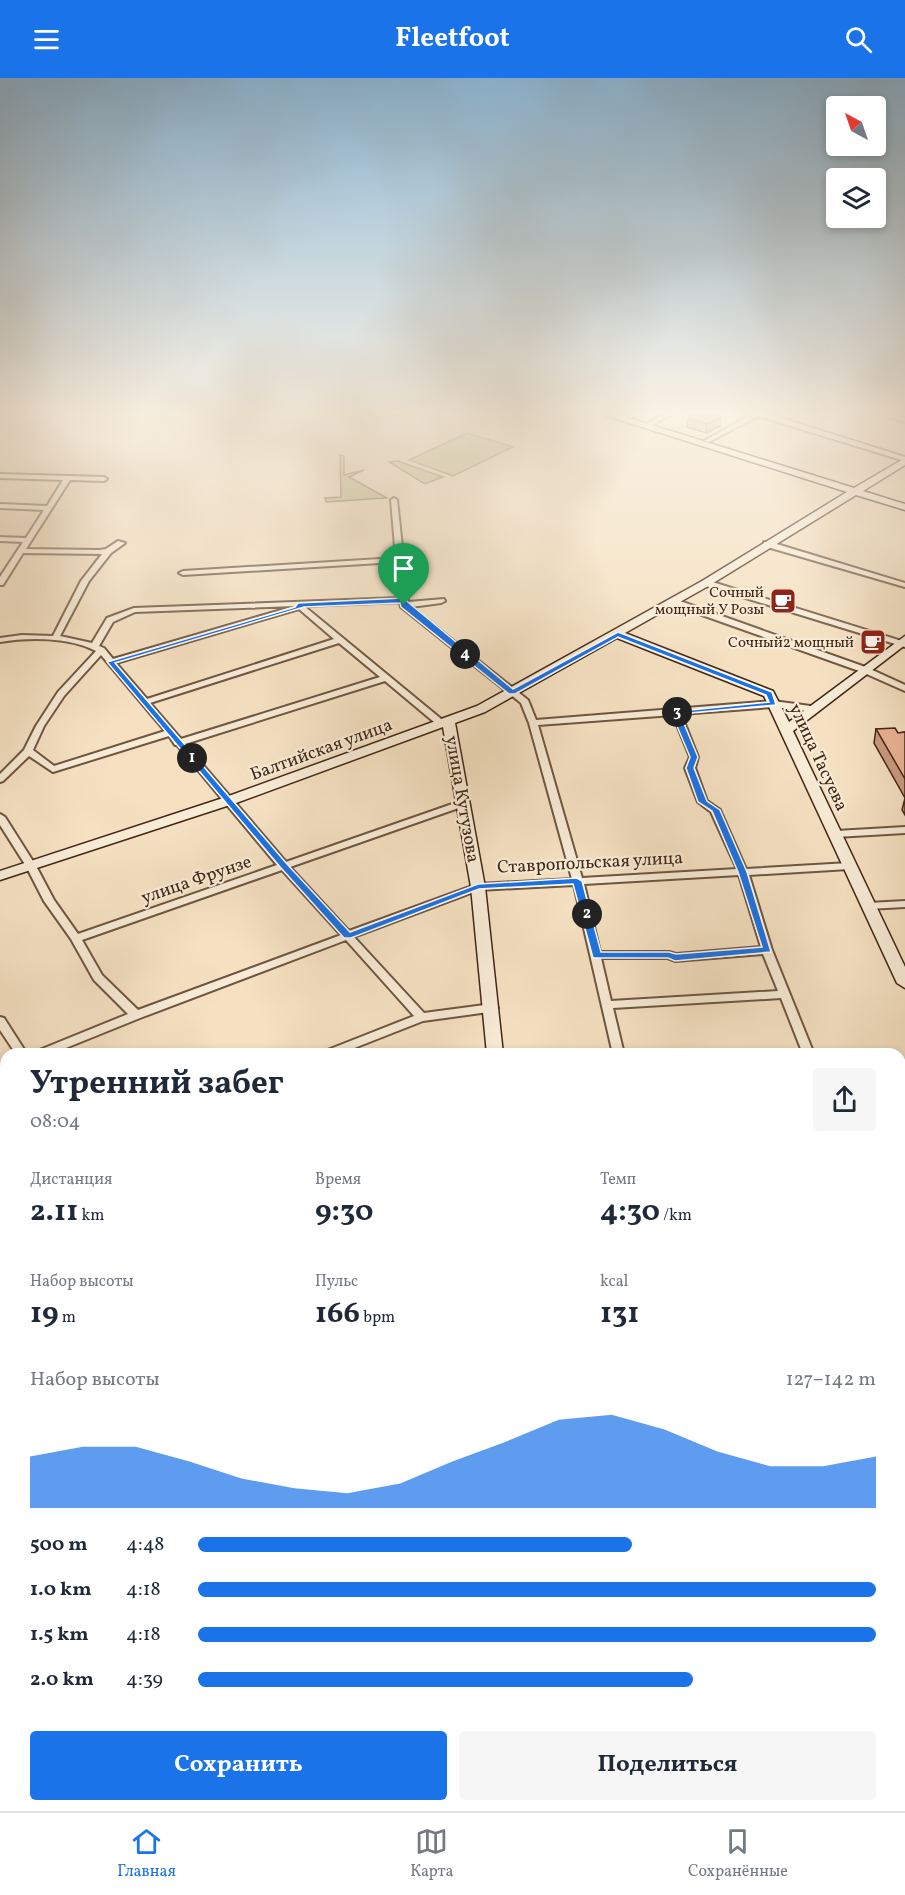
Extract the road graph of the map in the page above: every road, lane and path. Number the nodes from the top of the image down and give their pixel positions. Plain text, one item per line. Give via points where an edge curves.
1 (58, 493) edge
2 (854, 493) edge
3 (867, 493) edge
4 (871, 493) edge
5 (394, 500) dead end
6 (905, 501) edge
7 (0, 507) edge
8 (905, 507) edge
9 (48, 508) junction
10 (0, 539) edge
11 (27, 540) junction
12 (121, 543) dead end
13 (767, 544) junction
14 (20, 551) junction
15 (108, 551) junction
16 (399, 560) junction
17 (183, 573) dead end
18 (0, 583) edge
19 (706, 583) junction
20 (905, 585) edge
21 (441, 601) dead end
22 (674, 602) junction
23 (404, 603) junction
24 (299, 607) junction
25 (618, 634) junction
26 (51, 639) junction
27 (0, 640) edge
28 (339, 640) junction
29 (903, 642) edge
30 (98, 648) junction
31 (111, 662) junction
32 (865, 670) junction
33 (385, 678) junction
34 (905, 688) edge
35 (512, 692) junction
36 (145, 702) junction
37 (774, 704) junction
38 (814, 709) junction
39 (675, 712) junction
40 (533, 723) junction
41 (446, 724) junction
42 (785, 731) junction
43 (169, 733) junction
44 (178, 743) junction
45 (28, 751) junction
46 (0, 779) edge
47 (231, 800) junction
48 (464, 803) junction
49 (0, 817) edge
50 (905, 830) edge
51 (836, 834) junction
52 (31, 866) junction
53 (284, 866) junction
54 (849, 866) junction
55 (743, 872) junction
56 (0, 876) edge
57 (577, 881) junction
58 (478, 887) junction
59 (905, 904) edge
60 (868, 906) junction
61 (348, 936) junction
62 (76, 938) junction
63 (767, 950) junction
64 (597, 956) junction
65 (905, 983) edge
66 (785, 994) junction
67 (608, 1005) junction
68 (492, 1008) junction
69 (135, 1016) junction
70 (421, 1017) junction
71 (0, 1021) edge
72 (17, 1048) edge
73 (73, 1048) edge
74 (344, 1048) edge
75 (495, 1048) edge
76 (617, 1048) edge
77 (807, 1048) edge

1 - 9 street
2 - 13 main road, Балтийская улица
3 - 8 main road
4 - 6 main road
5 - 16 street
7 - 9 street
9 - 11 street
10 - 11 street
11 - 14 street
12 - 15 street
13 - 19 main road, Балтийская улица
13 - 20 street
14 - 15 street
14 - 18 street
15 - 26 street
16 - 17 street
16 - 23 street
19 - 22 main road, Балтийская улица
19 - 29 street
21 - 23 street
22 - 25 main road, Балтийская улица
22 - 32 street
23 - 24 street
23 - 35 street
24 - 28 street
24 - 30 street via 134,610 110,620
24 - 31 street
25 - 35 main road, Балтийская улица
25 - 37 main road, улица Тасуева via 762,688
26 - 27 street
26 - 30 street
28 - 33 street
28 - 36 street
29 - 32 main road
30 - 31 street
30 - 45 street via 61,694
31 - 36 street
32 - 34 street
32 - 38 main road
33 - 41 street
33 - 44 street
35 - 40 street via 525,702
35 - 41 main road, Балтийская улица
36 - 43 street
37 - 38 street
37 - 39 street
37 - 42 main road, улица Тасуева
38 - 42 main road
39 - 40 street
39 - 55 street via 694,757 690,768 703,802 715,810
40 - 57 street
41 - 47 main road, Балтийская улица
41 - 48 main road, улица Кутузова
42 - 51 main road, улица Тасуева
43 - 44 street
43 - 45 street via 53,769
44 - 47 street
45 - 46 street
47 - 52 main road, Балтийская улица
47 - 53 street
48 - 53 street, улица Фрунзе
48 - 58 main road, улица Кутузова
49 - 52 street
50 - 51 street
51 - 54 main road, улица Тасуева
52 - 56 main road, Балтийская улица
52 - 62 street via 49,901
53 - 61 street
53 - 62 street, улица Фрунзе
54 - 55 street, Ставропольская улица
54 - 60 main road, улица Тасуева
55 - 57 street, Ставропольская улица
55 - 63 street
57 - 58 street, Ставропольская улица
57 - 64 street
58 - 61 street, Ставропольская улица
58 - 68 main road, улица Кутузова
59 - 60 street
60 - 65 main road, улица Тасуева
61 - 69 street, Ставропольская улица
61 - 70 street
62 - 69 street via 98,977
63 - 64 street via 675,958
63 - 66 street
64 - 67 street
66 - 67 street
66 - 77 street
67 - 76 street
68 - 70 street
68 - 75 main road, улица Кутузова
69 - 73 street, Ставропольская улица
70 - 74 street
71 - 72 street

